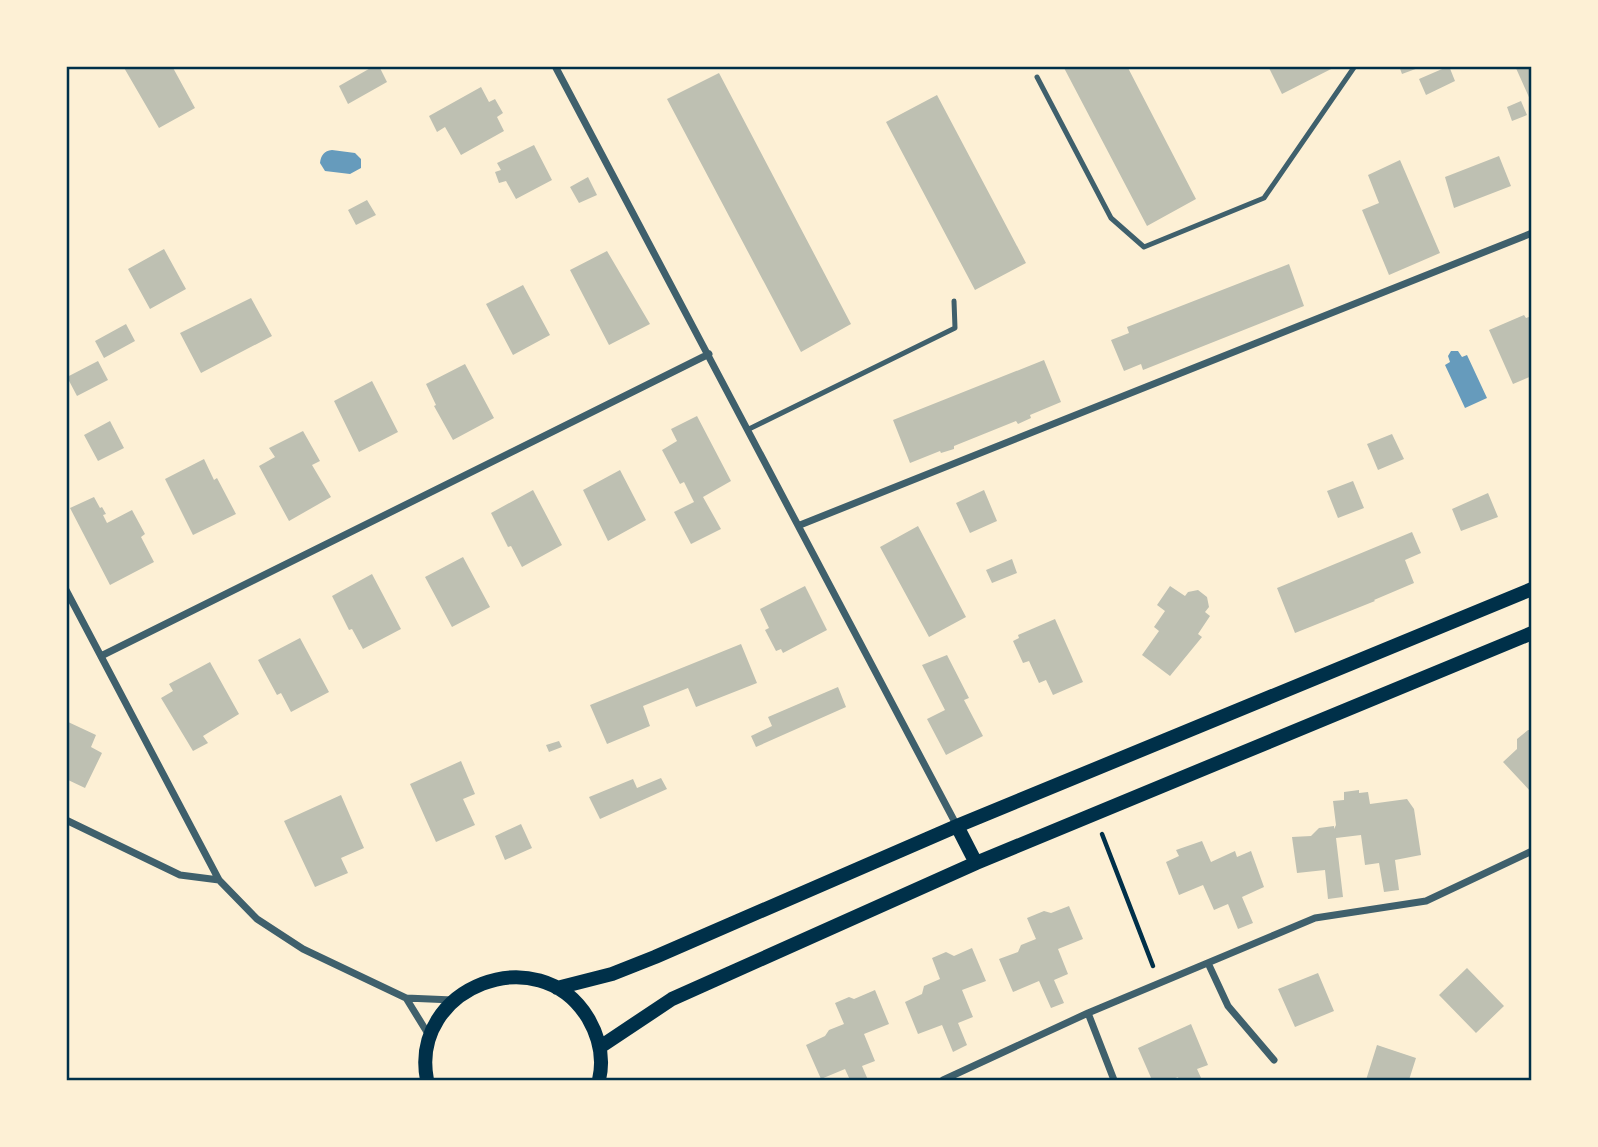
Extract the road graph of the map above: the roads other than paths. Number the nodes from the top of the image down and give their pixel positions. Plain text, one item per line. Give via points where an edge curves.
1 (555, 66) edge
2 (1355, 66) edge
3 (1037, 77) dead end
4 (1531, 233) edge
5 (954, 301) dead end
6 (709, 355) junction
7 (749, 429) junction
8 (800, 525) junction
9 (1531, 589) edge
10 (66, 590) edge
11 (1531, 633) edge
12 (101, 656) junction
13 (66, 820) edge
14 (957, 826) junction
15 (1531, 851) edge
16 (976, 863) junction
17 (219, 880) junction
18 (1208, 963) junction
19 (557, 988) junction
20 (407, 998) junction
21 (454, 1000) junction
22 (1088, 1013) junction
23 (430, 1037) junction
24 (600, 1047) junction
25 (1274, 1060) dead end
26 (427, 1080) edge
27 (599, 1080) edge
28 (943, 1080) edge
29 (1114, 1080) edge

1 - 6 street
2 - 3 lane via 1264,198 1144,247 1111,218
4 - 8 street
5 - 7 lane via 955,328
6 - 7 street
6 - 12 street
7 - 8 street
8 - 14 street
9 - 14 main road
10 - 12 street
11 - 16 main road
12 - 17 street
13 - 17 street via 180,874
14 - 16 main road
14 - 19 main road via 654,957
15 - 18 street via 1426,901 1315,918
16 - 24 main road via 673,999
17 - 20 street via 257,919 303,949
18 - 22 street
18 - 25 street via 1228,1006
19 - 21 main road via 537,980 493,979
19 - 24 main road via 585,1013
20 - 21 street
20 - 23 street
21 - 23 main road
22 - 28 street
22 - 29 street
23 - 26 main road
24 - 27 main road

